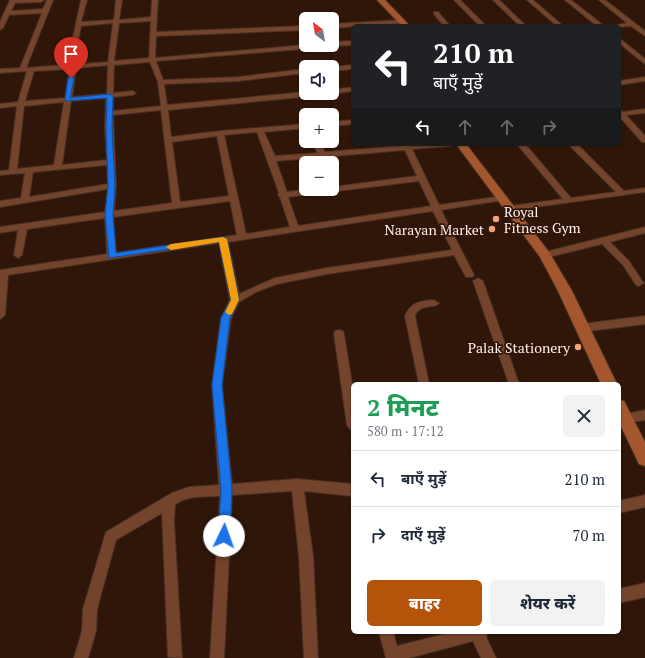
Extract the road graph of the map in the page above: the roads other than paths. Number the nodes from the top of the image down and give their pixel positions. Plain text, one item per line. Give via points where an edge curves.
1 (41, 0) edge
2 (50, 0) edge
3 (84, 0) edge
4 (118, 0) edge
5 (155, 0) edge
6 (381, 0) edge
7 (457, 0) edge
8 (496, 0) edge
9 (530, 0) edge
10 (568, 0) edge
11 (602, 0) edge
12 (12, 1) edge
13 (46, 11) junction
14 (7, 13) junction
15 (436, 13) dead end
16 (154, 19) junction
17 (116, 22) junction
18 (78, 24) junction
19 (404, 24) edge
20 (445, 24) edge
21 (481, 24) edge
22 (521, 24) edge
23 (558, 24) edge
24 (598, 24) edge
25 (632, 24) junction
26 (351, 25) edge
27 (621, 25) edge
28 (339, 26) edge
29 (0, 28) edge
30 (299, 28) edge
31 (153, 34) junction
32 (645, 34) edge
33 (621, 42) edge
34 (351, 43) edge
35 (339, 44) edge
36 (299, 47) edge
37 (152, 59) junction
38 (645, 62) edge
39 (111, 63) junction
40 (69, 67) junction
41 (351, 67) edge
42 (339, 68) edge
43 (31, 69) junction
44 (22, 70) junction
45 (0, 71) edge
46 (299, 72) edge
47 (645, 79) edge
48 (161, 82) junction
49 (621, 82) edge
50 (351, 89) edge
51 (339, 91) edge
52 (133, 94) dead end
53 (299, 95) edge
54 (110, 96) junction
55 (67, 100) junction
56 (21, 104) junction
57 (0, 106) edge
58 (164, 108) junction
59 (645, 111) edge
60 (109, 113) junction
61 (621, 113) edge
62 (621, 114) edge
63 (351, 123) edge
64 (339, 124) edge
65 (299, 127) edge
66 (260, 130) junction
67 (220, 133) junction
68 (168, 140) junction
69 (645, 140) edge
70 (386, 146) edge
71 (407, 146) edge
72 (463, 146) edge
73 (523, 146) edge
74 (575, 146) edge
75 (364, 147) edge
76 (319, 148) edge
77 (322, 154) junction
78 (272, 159) junction
79 (111, 162) junction
80 (58, 167) junction
81 (29, 170) junction
82 (13, 172) junction
83 (0, 173) edge
84 (422, 178) junction
85 (112, 186) junction
86 (645, 190) edge
87 (621, 192) junction
88 (282, 195) junction
89 (233, 198) junction
90 (503, 198) junction
91 (25, 200) junction
92 (569, 201) junction
93 (0, 204) edge
94 (176, 205) junction
95 (436, 207) junction
96 (510, 208) junction
97 (109, 215) junction
98 (23, 226) junction
99 (295, 228) junction
100 (0, 230) edge
101 (645, 230) edge
102 (242, 236) junction
103 (223, 239) junction
104 (604, 241) junction
105 (457, 252) junction
106 (18, 255) dead end
107 (545, 255) junction
108 (112, 256) junction
109 (2, 272) edge
110 (470, 275) dead end
111 (478, 281) dead end
112 (639, 284) dead end
113 (235, 300) junction
114 (434, 303) dead end
115 (0, 314) edge
116 (645, 320) edge
117 (582, 328) junction
118 (339, 334) dead end
119 (424, 382) edge
120 (513, 382) edge
121 (608, 382) edge
122 (621, 409) edge
123 (351, 413) edge
124 (645, 415) edge
125 (645, 458) edge
126 (297, 484) junction
127 (226, 490) junction
128 (351, 490) edge
129 (170, 502) junction
130 (645, 502) edge
131 (621, 507) edge
132 (645, 590) edge
133 (621, 596) edge
134 (386, 634) edge
135 (472, 634) edge
136 (480, 634) edge
137 (392, 656) edge
138 (175, 657) edge
139 (82, 658) edge
140 (217, 658) edge
141 (311, 658) edge
142 (489, 658) edge

1 - 12 street
2 - 13 street
3 - 18 street
4 - 17 street
5 - 16 street
6 - 19 street
7 - 21 street
8 - 22 street
9 - 23 street
10 - 24 street
11 - 25 street
12 - 14 street
13 - 14 street
13 - 44 street
14 - 29 street
15 - 20 street
16 - 17 street
16 - 31 street
17 - 18 street
17 - 39 street
18 - 40 street
25 - 27 street
25 - 32 street
26 - 28 street
30 - 31 street
31 - 37 street
33 - 38 street
34 - 35 street
36 - 37 street
37 - 39 street
37 - 48 street
39 - 40 street
39 - 54 street
40 - 43 street
40 - 55 street
41 - 42 street
43 - 44 street
43 - 56 street
44 - 45 street
46 - 48 street via 238,79
47 - 49 street
48 - 58 street
50 - 51 street
52 - 54 street
53 - 58 street
54 - 55 street
54 - 60 street
55 - 56 street
55 - 80 street
56 - 57 street
56 - 82 street
58 - 60 street
58 - 68 street
59 - 61 street
60 - 79 street
62 - 69 street
63 - 64 street
65 - 66 street
66 - 67 street
66 - 78 street
67 - 68 street
67 - 89 street
68 - 94 street
70 - 75 street
71 - 84 street
72 - 90 street
73 - 92 street
74 - 87 street
75 - 77 street
76 - 77 street
77 - 78 street
78 - 88 street
79 - 80 street
79 - 85 street
80 - 81 street
81 - 82 street
81 - 91 street
82 - 83 street
84 - 88 street
84 - 95 street
85 - 91 street
85 - 97 street
86 - 87 street
87 - 92 street
88 - 99 street
89 - 94 street
89 - 102 street
90 - 95 street
90 - 96 street
91 - 93 street
92 - 96 street
94 - 97 street
95 - 99 street
95 - 105 street
96 - 107 street
97 - 98 street
97 - 108 street
98 - 100 street
98 - 106 street
99 - 102 street
101 - 104 street
102 - 103 street
103 - 108 street
103 - 113 street
104 - 107 street
104 - 112 street via 626,263
105 - 110 street
105 - 113 street via 275,281
107 - 117 street
108 - 109 street
109 - 115 street
111 - 120 street
113 - 127 street via 226,318 217,385
114 - 119 street via 418,304 410,316
116 - 117 street
117 - 121 street
118 - 123 street
122 - 124 street
122 - 125 street
126 - 127 street
126 - 128 street
126 - 141 street via 306,556
127 - 129 street via 189,493
127 - 140 street
129 - 138 street via 168,522
129 - 139 street via 111,536 90,609 89,631
130 - 131 street
132 - 133 street
134 - 137 street
135 - 137 street
136 - 142 street

